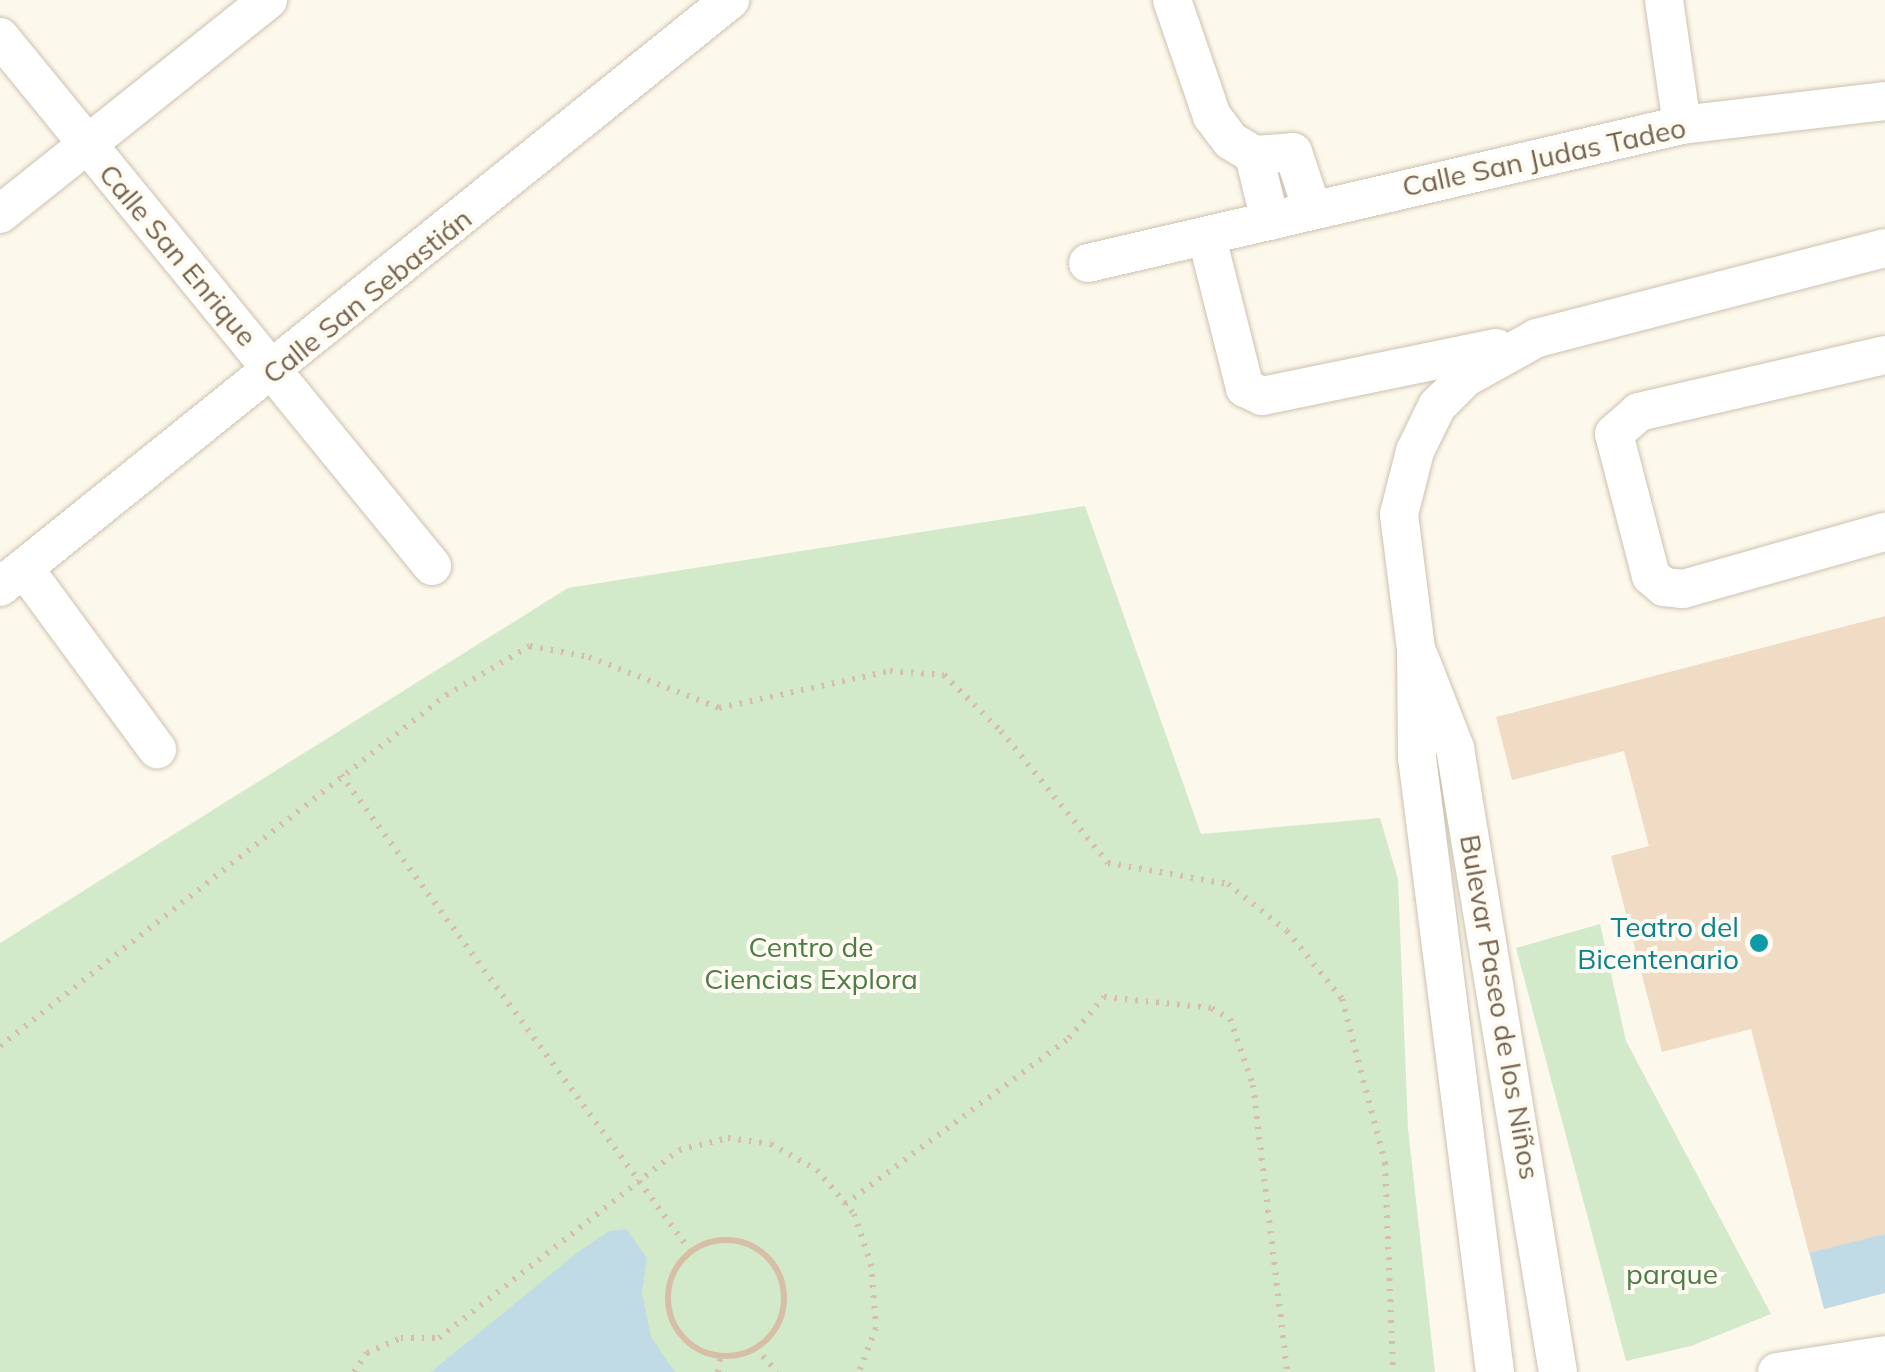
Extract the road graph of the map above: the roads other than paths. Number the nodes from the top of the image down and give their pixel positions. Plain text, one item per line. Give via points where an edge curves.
1 (268, 0) edge
2 (730, 0) edge
3 (1172, 0) edge
4 (1664, 0) edge
5 (0, 37) edge
6 (1885, 101) edge
7 (1682, 125) junction
8 (85, 146) junction
9 (1254, 156) junction
10 (1312, 209) junction
11 (0, 214) edge
12 (1270, 221) junction
13 (1207, 238) junction
14 (1885, 248) edge
15 (1088, 263) dead end
16 (1537, 338) junction
17 (1885, 356) edge
18 (275, 371) junction
19 (1885, 532) edge
20 (432, 566) dead end
21 (12, 578) edge
22 (1416, 649) junction
23 (157, 748) dead end
24 (1885, 1355) edge
25 (1495, 1372) edge
26 (1558, 1372) edge
27 (1777, 1372) edge

1 - 8 street
2 - 18 street, Calle San Sebastián
3 - 9 street via 1212,116
4 - 7 street
5 - 8 street, Calle San Enrique
6 - 7 street, Calle San Judas Tadeo
7 - 10 street, Calle San Judas Tadeo
8 - 11 street
8 - 18 street, Calle San Enrique
9 - 10 street via 1293,152
9 - 12 street
10 - 12 street, Calle San Judas Tadeo
12 - 13 street, Calle San Judas Tadeo
13 - 15 street, Calle San Judas Tadeo
13 - 16 street via 1246,388 1262,396
14 - 16 street, Bulevar Paseo de los Niños
16 - 22 street, Bulevar Paseo de los Niños via 1466,378 1437,406 1415,450 1399,514
17 - 19 street via 1638,412 1614,434 1651,576 1664,587 1683,589
18 - 20 street, Calle San Enrique
18 - 21 street, Calle San Sebastián
21 - 23 street
22 - 25 street, Bulevar Paseo de los Niños via 1418,757
22 - 26 street, Bulevar Paseo de los Niños via 1455,748
24 - 27 street

